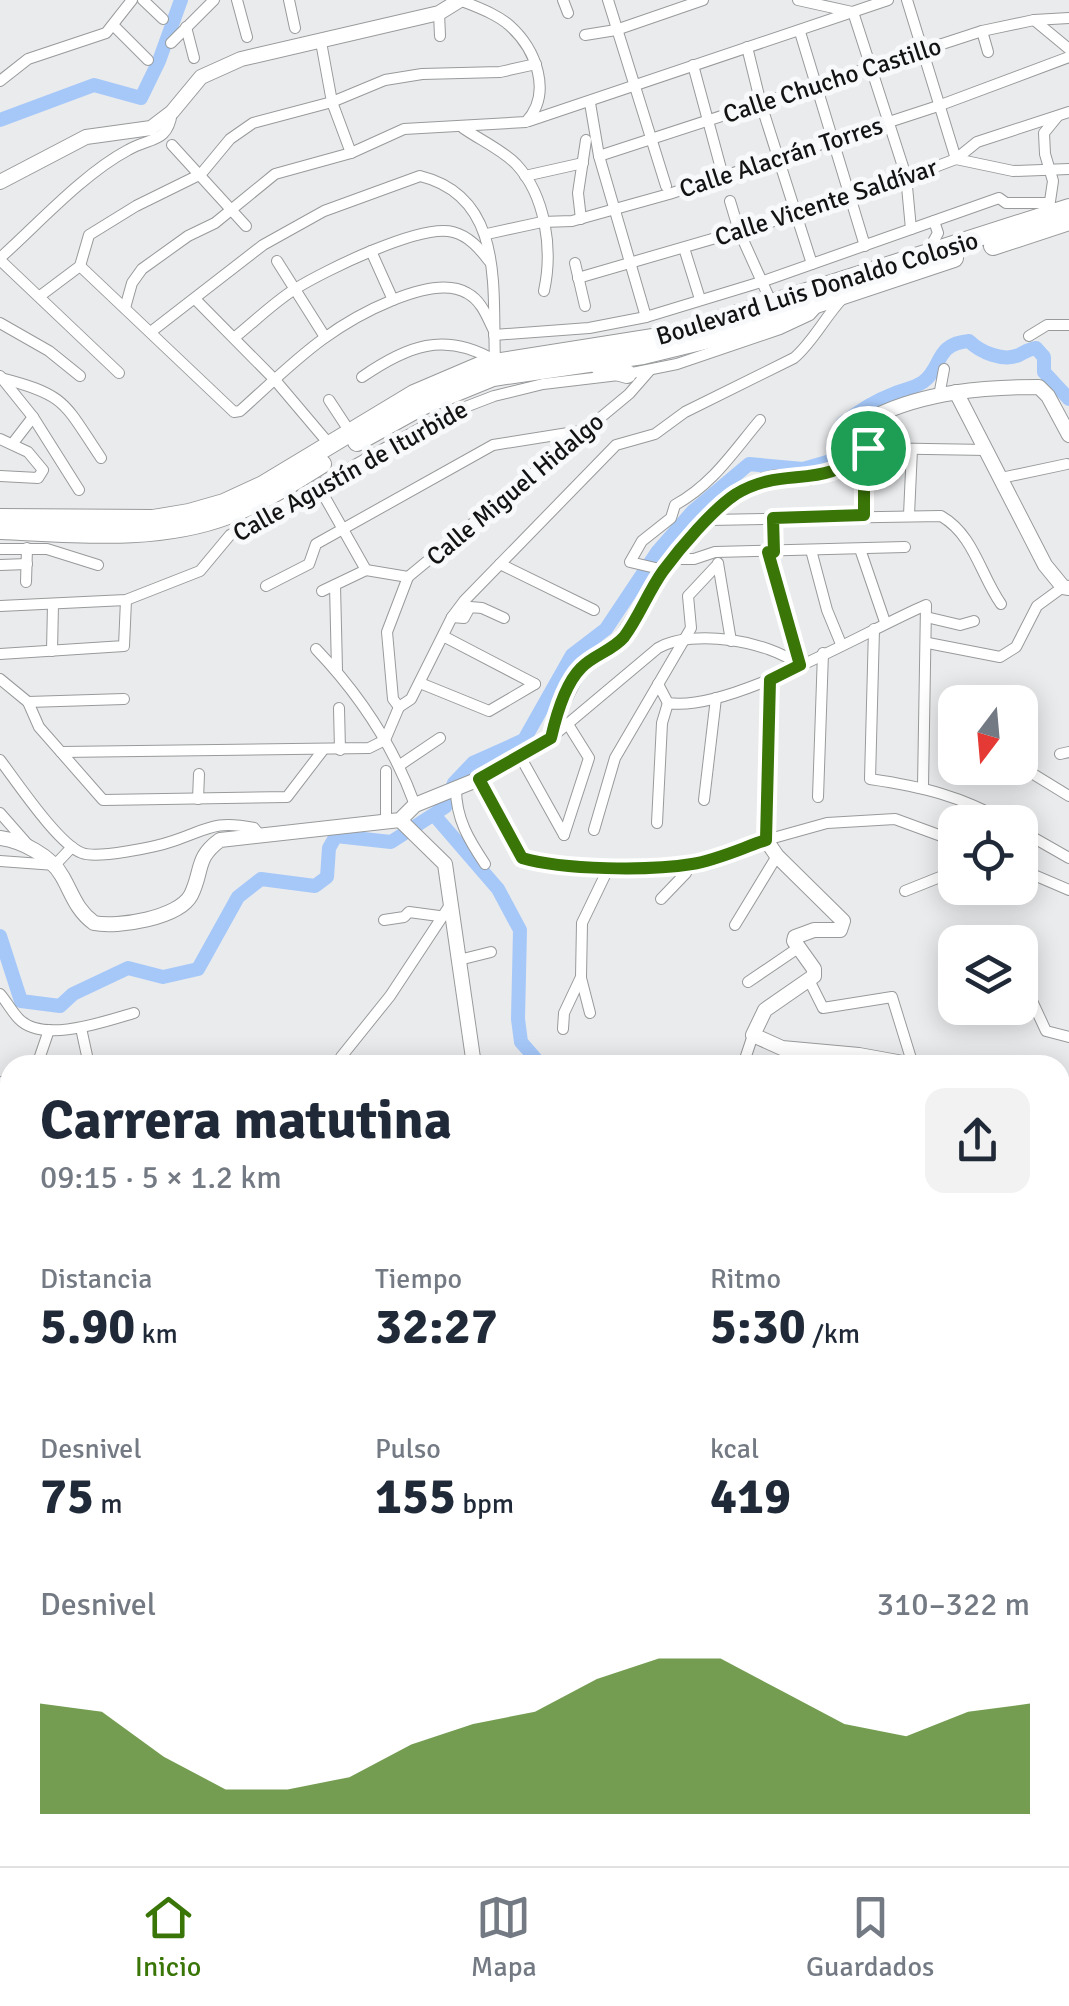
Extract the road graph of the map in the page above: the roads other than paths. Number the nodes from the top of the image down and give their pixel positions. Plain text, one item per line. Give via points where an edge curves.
1 (132, 0) edge
2 (143, 0) edge
3 (214, 0) edge
4 (238, 0) edge
5 (289, 0) edge
6 (460, 0) edge
7 (563, 0) edge
8 (608, 0) edge
9 (703, 0) edge
10 (798, 0) edge
11 (888, 0) edge
12 (907, 0) edge
13 (853, 12) junction
14 (568, 13) dead end
15 (439, 14) junction
16 (1069, 18) edge
17 (164, 20) dead end
18 (1034, 20) junction
19 (114, 26) junction
20 (186, 27) junction
21 (295, 28) dead end
22 (616, 30) junction
23 (982, 30) junction
24 (800, 32) junction
25 (440, 36) dead end
26 (585, 36) dead end
27 (247, 37) dead end
28 (171, 42) dead end
29 (321, 42) junction
30 (747, 47) junction
31 (1069, 49) edge
32 (922, 50) junction
33 (988, 52) dead end
34 (194, 58) dead end
35 (1069, 58) edge
36 (148, 60) dead end
37 (536, 64) junction
38 (693, 66) junction
39 (870, 68) junction
40 (0, 81) edge
41 (634, 86) junction
42 (818, 86) junction
43 (332, 102) junction
44 (590, 103) junction
45 (761, 104) junction
46 (938, 106) junction
47 (172, 112) junction
48 (1069, 112) edge
49 (1056, 117) junction
50 (708, 121) junction
51 (526, 122) junction
52 (888, 122) junction
53 (463, 127) junction
54 (586, 140) dead end
55 (653, 141) junction
56 (835, 141) junction
57 (172, 145) dead end
58 (351, 152) junction
59 (599, 156) junction
60 (778, 159) junction
61 (956, 159) junction
62 (583, 163) junction
63 (1069, 169) edge
64 (1049, 171) junction
65 (201, 174) junction
66 (525, 176) junction
67 (723, 176) junction
68 (906, 176) junction
69 (0, 182) edge
70 (666, 186) dead end
71 (853, 198) junction
72 (730, 201) dead end
73 (1056, 208) edge
74 (616, 209) junction
75 (233, 210) junction
76 (796, 214) junction
77 (580, 219) junction
78 (934, 221) junction
79 (1069, 221) edge
80 (542, 222) junction
81 (246, 226) dead end
82 (911, 229) junction
83 (739, 231) junction
84 (938, 233) junction
85 (486, 234) junction
86 (973, 240) junction
87 (865, 246) junction
88 (684, 248) junction
89 (371, 251) junction
90 (926, 254) junction
91 (0, 259) edge
92 (277, 261) dead end
93 (490, 262) junction
94 (575, 262) dead end
95 (633, 264) junction
96 (812, 264) junction
97 (80, 266) junction
98 (578, 278) junction
99 (761, 282) junction
100 (294, 290) junction
101 (544, 291) dead end
102 (845, 294) junction
103 (40, 296) junction
104 (195, 299) junction
105 (394, 300) junction
106 (700, 300) junction
107 (823, 301) junction
108 (584, 306) dead end
109 (124, 308) junction
110 (776, 310) junction
111 (646, 317) junction
112 (0, 322) edge
113 (1069, 325) edge
114 (152, 332) junction
115 (494, 333) junction
116 (1030, 336) dead end
117 (234, 338) junction
118 (324, 338) junction
119 (495, 361) junction
120 (678, 364) junction
121 (574, 365) junction
122 (944, 368) dead end
123 (650, 370) junction
124 (119, 373) dead end
125 (627, 374) junction
126 (80, 376) dead end
127 (1, 377) edge
128 (362, 377) dead end
129 (275, 380) junction
130 (956, 392) junction
131 (939, 396) junction
132 (329, 400) dead end
133 (33, 417) junction
134 (760, 420) dead end
135 (586, 430) junction
136 (350, 432) junction
137 (1069, 435) edge
138 (0, 439) edge
139 (13, 443) junction
140 (330, 445) junction
141 (868, 448) junction
142 (912, 449) junction
143 (988, 450) junction
144 (101, 458) dead end
145 (1068, 466) edge
146 (0, 476) edge
147 (1001, 478) junction
148 (319, 487) junction
149 (79, 490) dead end
150 (290, 493) junction
151 (864, 515) junction
152 (909, 515) junction
153 (0, 518) edge
154 (773, 518) junction
155 (708, 520) junction
156 (0, 530) edge
157 (342, 530) junction
158 (906, 547) dead end
159 (27, 548) junction
160 (0, 549) edge
161 (860, 549) junction
162 (812, 550) junction
163 (772, 552) junction
164 (717, 558) junction
165 (27, 564) junction
166 (98, 564) dead end
167 (500, 564) junction
168 (0, 565) edge
169 (664, 565) junction
170 (366, 570) junction
171 (408, 577) junction
172 (26, 582) dead end
173 (334, 585) junction
174 (266, 586) dead end
175 (1066, 588) edge
176 (322, 591) dead end
177 (126, 600) junction
178 (53, 604) junction
179 (1001, 604) dead end
180 (0, 606) edge
181 (594, 610) dead end
182 (926, 611) junction
183 (452, 617) junction
184 (504, 618) dead end
185 (974, 621) dead end
186 (880, 626) junction
187 (442, 636) junction
188 (686, 638) junction
189 (731, 641) junction
190 (928, 643) junction
191 (841, 644) junction
192 (316, 649) dead end
193 (52, 651) junction
194 (0, 654) edge
195 (823, 654) junction
196 (798, 663) junction
197 (337, 671) junction
198 (0, 678) edge
199 (770, 680) junction
200 (420, 683) junction
201 (658, 684) junction
202 (716, 698) junction
203 (124, 699) dead end
204 (28, 702) junction
205 (668, 703) junction
206 (399, 706) junction
207 (339, 708) dead end
208 (569, 726) junction
209 (440, 738) dead end
210 (551, 738) junction
211 (386, 740) junction
212 (323, 750) junction
213 (340, 750) junction
214 (61, 752) junction
215 (521, 758) junction
216 (0, 760) edge
217 (400, 765) junction
218 (386, 771) dead end
219 (199, 774) dead end
220 (1038, 776) edge
221 (479, 779) junction
222 (924, 787) junction
223 (455, 789) junction
224 (1067, 791) edge
225 (198, 798) junction
226 (818, 798) dead end
227 (704, 800) dead end
228 (976, 805) edge
229 (415, 806) junction
230 (0, 812) edge
231 (395, 820) junction
232 (657, 823) dead end
233 (594, 830) dead end
234 (260, 834) junction
235 (938, 835) edge
236 (0, 838) edge
237 (766, 840) junction
238 (1038, 840) edge
239 (72, 848) junction
240 (33, 850) junction
241 (777, 856) junction
242 (1069, 858) edge
243 (0, 861) edge
244 (485, 864) dead end
245 (55, 865) junction
246 (688, 865) junction
247 (610, 867) junction
248 (938, 877) edge
249 (1038, 877) edge
250 (904, 890) dead end
251 (1069, 890) edge
252 (661, 900) dead end
253 (452, 901) junction
254 (439, 916) junction
255 (384, 920) dead end
256 (735, 925) dead end
257 (798, 948) junction
258 (491, 952) dead end
259 (460, 960) junction
260 (581, 976) junction
261 (809, 980) junction
262 (748, 982) dead end
263 (0, 994) edge
264 (134, 1013) dead end
265 (590, 1013) dead end
266 (1038, 1014) edge
267 (81, 1028) junction
268 (563, 1029) dead end
269 (49, 1030) junction
270 (753, 1035) junction
271 (1069, 1037) edge
272 (41, 1055) edge
273 (87, 1055) edge
274 (344, 1055) edge
275 (473, 1055) edge
276 (747, 1055) edge
277 (859, 1055) edge
278 (910, 1055) edge

1 - 19 street
2 - 17 street
3 - 20 street
4 - 27 street
5 - 21 street
6 - 15 street
6 - 37 street via 510,25
7 - 14 street
8 - 22 street
9 - 22 street
10 - 13 street
11 - 13 street
12 - 32 street
13 - 24 street
13 - 39 street
15 - 25 street
15 - 29 street
16 - 18 street, Calle Chucho Castillo
18 - 23 street, Calle Chucho Castillo
18 - 31 street
19 - 36 street
19 - 40 street via 28,59
20 - 28 street
20 - 34 street
22 - 26 street
22 - 41 street
23 - 32 street, Calle Chucho Castillo
23 - 33 street
24 - 30 street
24 - 42 street
29 - 43 street
29 - 47 street via 241,58 200,77
30 - 38 street
30 - 45 street
32 - 39 street, Calle Chucho Castillo
32 - 46 street
35 - 46 street, Calle Alacrán Torres
37 - 43 street via 385,80
37 - 51 street via 540,96
38 - 41 street
38 - 50 street
39 - 42 street, Calle Chucho Castillo
39 - 52 street
41 - 44 street
41 - 55 street
42 - 45 street, Calle Chucho Castillo
42 - 56 street
43 - 58 street
43 - 65 street via 253,123
44 - 51 street
44 - 59 street
45 - 50 street, Calle Chucho Castillo
45 - 60 street
46 - 52 street, Calle Alacrán Torres
46 - 61 street
47 - 69 street via 150,128 86,137
47 - 91 street via 164,136 127,150 86,180
48 - 49 street, Calle Vicente Saldívar
49 - 61 street, Calle Vicente Saldívar via 977,142
49 - 64 street via 1044,132
50 - 55 street, Calle Chucho Castillo
50 - 67 street
51 - 53 street
52 - 56 street, Calle Alacrán Torres
52 - 68 street
53 - 58 street via 404,129
53 - 66 street
54 - 62 street
55 - 59 street, Calle Chucho Castillo
55 - 70 street
56 - 60 street, Calle Alacrán Torres
56 - 71 street
57 - 65 street
58 - 75 street via 275,174
59 - 74 street
60 - 67 street, Calle Alacrán Torres
60 - 76 street
61 - 64 street
61 - 68 street, Calle Vicente Saldívar
62 - 66 street
62 - 77 street
63 - 64 street
64 - 73 street
65 - 75 street
65 - 97 street via 89,236
66 - 80 street
67 - 74 street, Calle Alacrán Torres
68 - 71 street, Calle Vicente Saldívar
68 - 82 street
71 - 76 street, Calle Vicente Saldívar
71 - 87 street
72 - 83 street
73 - 78 street via 999,198
73 - 86 highway, Boulevard Luis Donaldo Colosio
74 - 77 street, Calle Alacrán Torres
74 - 95 street
75 - 81 street
75 - 109 street via 142,269
76 - 83 street, Calle Vicente Saldívar
76 - 96 street
77 - 80 street, Calle Alacrán Torres
78 - 82 street
78 - 84 street
79 - 102 highway, Boulevard Luis Donaldo Colosio
80 - 85 street, Calle Alacrán Torres
80 - 101 street via 550,264
82 - 87 street
83 - 88 street, Calle Vicente Saldívar
83 - 99 street
84 - 86 street
84 - 90 street
85 - 93 street
85 - 104 street via 450,187 420,176 324,212 262,246
86 - 90 highway, Boulevard Luis Donaldo Colosio
87 - 96 street
88 - 95 street, Calle Vicente Saldívar
88 - 106 street
89 - 93 street via 433,230 470,240
89 - 100 street
89 - 105 street
90 - 110 highway, Boulevard Luis Donaldo Colosio
91 - 103 street
92 - 100 street
93 - 115 street
94 - 98 street
95 - 98 street, Calle Vicente Saldívar
95 - 111 street
96 - 99 street
97 - 103 street
97 - 109 street
98 - 108 street
99 - 106 street
99 - 110 street
100 - 117 street
100 - 118 street
102 - 107 highway, Boulevard Luis Donaldo Colosio
102 - 167 street via 794,358 684,412 655,434 616,445
103 - 124 street
104 - 114 street
104 - 117 street
105 - 115 street via 430,288 457,288 479,302
105 - 118 street
106 - 111 street
107 - 110 highway, Boulevard Luis Donaldo Colosio
107 - 120 street, Calle Agustín de Iturbide via 780,330
109 - 114 street
110 - 119 highway, Boulevard Luis Donaldo Colosio via 640,343
110 - 120 highway via 768,325
110 - 121 highway, Boulevard Luis Donaldo Colosio via 699,342
111 - 115 street
112 - 126 street
113 - 116 street via 1047,325
114 - 129 street via 232,411
115 - 119 street
117 - 129 street
118 - 129 street
119 - 128 street via 464,346 429,343
119 - 136 highway, Boulevard Luis Donaldo Colosio via 414,394
120 - 123 street, Calle Agustín de Iturbide
121 - 125 highway
121 - 150 highway, Boulevard Luis Donaldo Colosio via 493,377 440,399 364,438
122 - 131 street
123 - 125 street, Calle Agustín de Iturbide
123 - 135 street, Calle Miguel Hidalgo
125 - 148 street, Calle Agustín de Iturbide via 494,396 442,416
127 - 133 street
127 - 144 street via 56,396
129 - 140 street
130 - 131 street
130 - 137 street via 1039,387
130 - 143 street
131 - 141 street via 876,416
132 - 136 street
133 - 139 street
133 - 149 street
134 - 169 street via 727,464 675,504 671,518 642,541 630,562
135 - 157 street via 493,445
135 - 171 street, Calle Miguel Hidalgo
136 - 140 highway, Boulevard Luis Donaldo Colosio
138 - 139 street
139 - 146 street via 40,464 42,474
140 - 153 highway, Boulevard Luis Donaldo Colosio via 263,485 189,514
141 - 142 street
141 - 151 street
141 - 155 street via 836,472 764,480
142 - 143 street
142 - 152 street
143 - 147 street
145 - 147 street
147 - 175 street via 1046,565
148 - 150 street, Calle Agustín de Iturbide
148 - 157 street
150 - 156 highway, Boulevard Luis Donaldo Colosio via 152,532
150 - 177 street, Calle Agustín de Iturbide via 225,538 208,566
151 - 152 street
151 - 154 street
152 - 179 street via 953,523
154 - 155 street
154 - 163 street
155 - 169 street
157 - 170 street
157 - 174 street via 316,544 309,564
158 - 161 street
159 - 160 street
159 - 165 street
159 - 166 street
161 - 162 street
161 - 186 street
162 - 163 street
162 - 191 street
163 - 164 street
163 - 196 street
164 - 169 street
164 - 188 street via 688,596 692,628
164 - 189 street
165 - 168 street
165 - 172 street
167 - 181 street
167 - 183 street
169 - 210 street via 627,633 580,668
170 - 171 street, Calle Miguel Hidalgo
170 - 173 street
171 - 206 street via 387,632
173 - 176 street
173 - 197 street
175 - 190 street via 1036,606 1016,647 1000,657
177 - 178 street, Calle Agustín de Iturbide
177 - 193 street via 124,646
178 - 180 street, Calle Agustín de Iturbide
178 - 193 street
182 - 185 street via 960,624
182 - 186 street
182 - 190 street
183 - 184 street via 464,618 470,607
183 - 187 street
186 - 191 street
186 - 222 street via 870,779
187 - 200 street
187 - 200 street via 535,684 488,711
188 - 189 street
188 - 201 street
188 - 208 street via 658,648
189 - 196 street
190 - 222 street
191 - 195 street
192 - 197 street
193 - 194 street
195 - 196 street
195 - 226 street
196 - 199 street
197 - 211 street
198 - 204 street
199 - 202 street
199 - 237 street
200 - 206 street
201 - 205 street
201 - 233 street via 615,758
202 - 205 street
202 - 227 street
203 - 204 street
204 - 214 street
205 - 232 street
206 - 211 street
207 - 213 street
208 - 210 street
208 - 215 street via 589,758 564,834
209 - 217 street
210 - 215 street
211 - 213 street
211 - 217 street
212 - 213 street
212 - 214 street
212 - 225 street via 288,798
214 - 225 street via 102,800
215 - 221 street
216 - 239 street
217 - 229 street
218 - 231 street
219 - 225 street
220 - 224 street
221 - 223 street
221 - 247 street via 522,858
222 - 228 street
223 - 229 street
223 - 244 street via 456,809
229 - 231 street
230 - 240 street
231 - 234 street
231 - 253 street via 446,864
234 - 239 street via 217,824 162,845 86,855
234 - 245 street via 232,836 208,849 190,896 176,910 112,925 86,918
235 - 237 street via 894,819 827,823
236 - 240 street
237 - 241 street
237 - 246 street
238 - 242 street
239 - 245 street
240 - 245 street
241 - 256 street
241 - 257 street via 843,921 840,930 796,937
243 - 245 street
246 - 247 street
246 - 252 street
247 - 260 street via 582,924
248 - 250 street
249 - 251 street
253 - 254 street
253 - 259 street
254 - 255 street via 409,912
254 - 274 street
257 - 261 street via 814,969
257 - 262 street
258 - 259 street
259 - 275 street
260 - 265 street
260 - 268 street
261 - 270 street via 765,1010
261 - 278 street via 824,1008 892,997
263 - 269 street via 28,1026
264 - 267 street
266 - 271 street via 1046,1031
267 - 269 street
267 - 273 street
269 - 272 street
270 - 276 street
270 - 277 street via 782,1048

